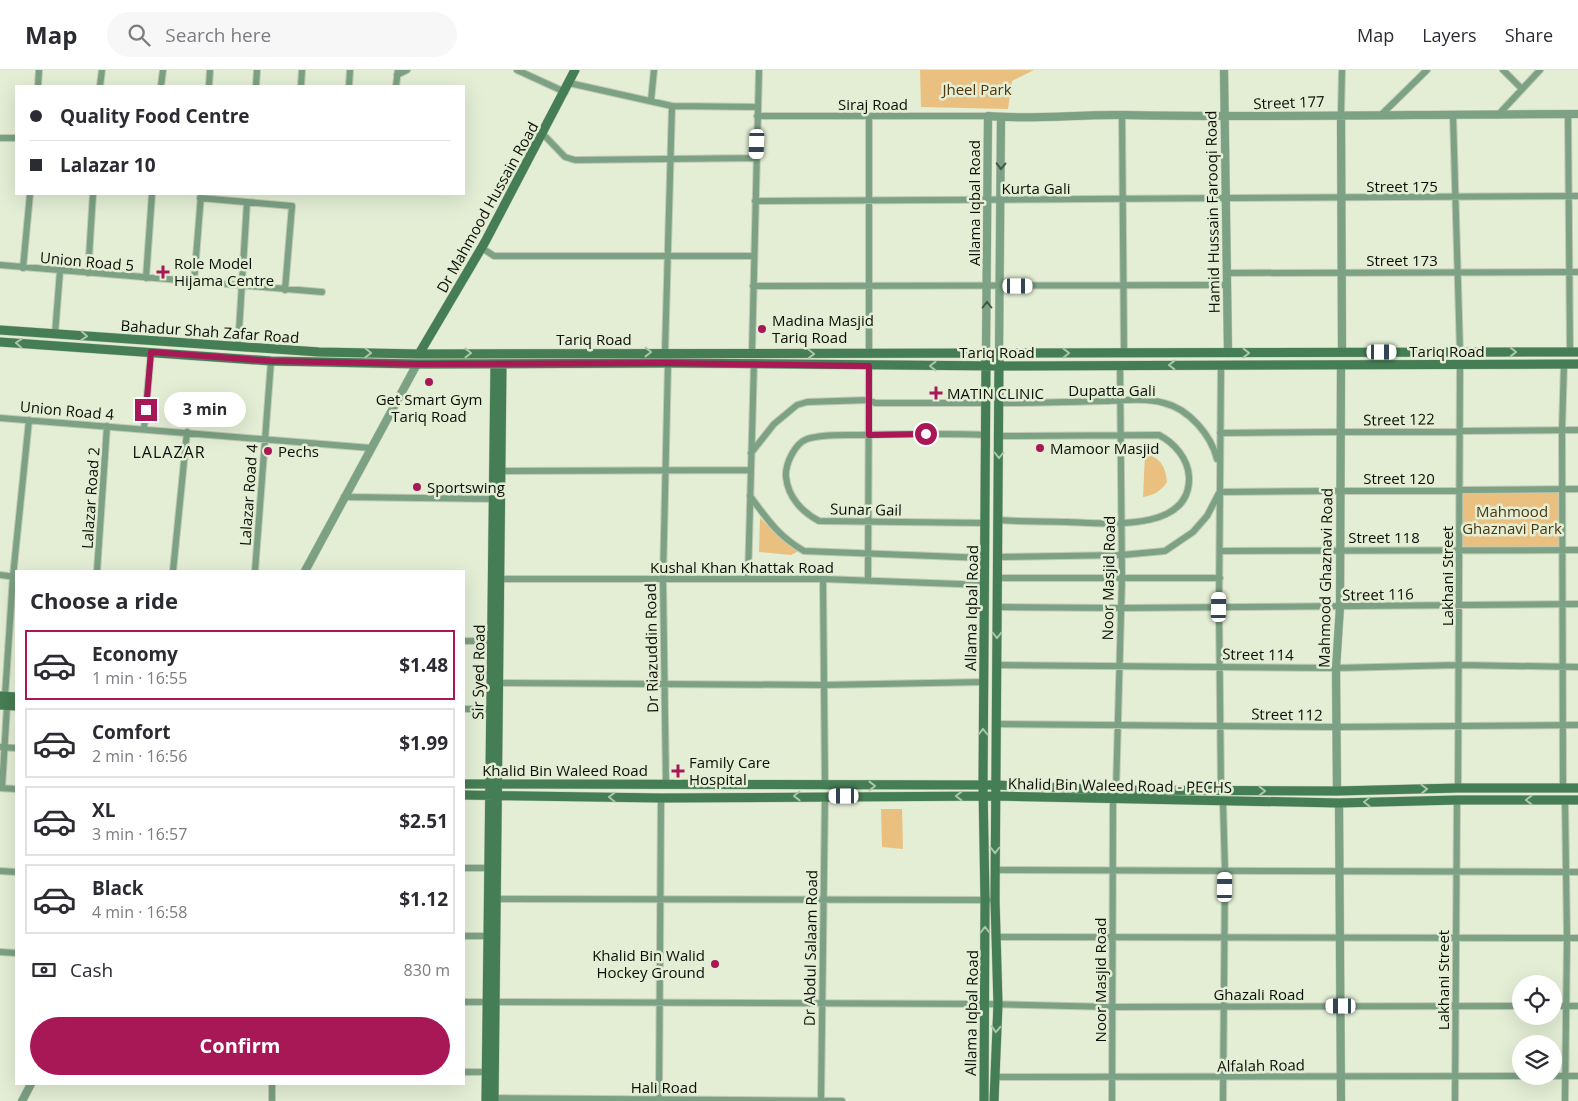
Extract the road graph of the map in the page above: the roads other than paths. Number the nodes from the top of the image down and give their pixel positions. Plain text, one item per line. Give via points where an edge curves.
1 (39, 70) edge
2 (102, 70) edge
3 (162, 70) edge
4 (210, 70) edge
5 (257, 70) edge
6 (302, 70) edge
7 (350, 70) edge
8 (407, 70) edge
9 (517, 70) edge
10 (575, 70) edge
11 (654, 70) edge
12 (759, 70) edge
13 (1224, 70) edge
14 (1342, 70) edge
15 (1427, 70) edge
16 (1502, 70) edge
17 (1540, 70) edge
18 (397, 72) edge
19 (570, 82) junction
20 (38, 85) edge
21 (100, 85) edge
22 (161, 85) edge
23 (208, 85) edge
24 (256, 85) edge
25 (301, 85) edge
26 (349, 85) edge
27 (396, 85) edge
28 (1522, 89) junction
29 (565, 92) junction
30 (651, 101) junction
31 (672, 106) junction
32 (758, 107) junction
33 (1341, 114) junction
34 (1381, 114) junction
35 (1454, 114) junction
36 (1498, 114) junction
37 (1568, 114) junction
38 (1578, 114) edge
39 (1122, 115) junction
40 (758, 116) junction
41 (869, 116) junction
42 (988, 116) junction
43 (1001, 117) junction
44 (1225, 118) junction
45 (543, 134) junction
46 (0, 138) edge
47 (15, 138) edge
48 (671, 158) junction
49 (756, 158) junction
50 (30, 195) edge
51 (93, 195) edge
52 (152, 195) edge
53 (200, 196) edge
54 (1578, 196) edge
55 (1568, 197) junction
56 (1341, 198) junction
57 (1456, 198) junction
58 (1122, 200) junction
59 (1226, 200) junction
60 (756, 201) junction
61 (987, 201) junction
62 (1000, 201) junction
63 (247, 202) junction
64 (869, 202) junction
65 (482, 248) junction
66 (668, 254) junction
67 (754, 256) junction
68 (0, 265) edge
69 (23, 268) junction
70 (60, 272) junction
71 (1569, 272) junction
72 (1578, 272) edge
73 (88, 273) junction
74 (1227, 273) junction
75 (1342, 273) junction
76 (1458, 273) junction
77 (146, 278) junction
78 (194, 282) junction
79 (241, 286) junction
80 (754, 286) junction
81 (869, 286) junction
82 (987, 286) junction
83 (1000, 286) junction
84 (1227, 286) junction
85 (1123, 287) junction
86 (284, 290) junction
87 (322, 292) dead end
88 (0, 330) edge
89 (55, 334) junction
90 (0, 342) edge
91 (238, 347) junction
92 (151, 352) junction
93 (665, 352) junction
94 (1124, 352) junction
95 (1342, 352) junction
96 (1460, 352) junction
97 (1574, 352) edge
98 (752, 353) junction
99 (999, 353) junction
100 (1228, 353) junction
101 (419, 354) junction
102 (869, 354) junction
103 (986, 354) junction
104 (271, 361) junction
105 (668, 363) junction
106 (754, 363) junction
107 (417, 364) junction
108 (498, 364) junction
109 (1460, 364) junction
110 (1564, 364) junction
111 (1578, 364) edge
112 (1221, 365) junction
113 (1341, 365) junction
114 (869, 366) junction
115 (986, 366) junction
116 (999, 366) junction
117 (1120, 366) junction
118 (869, 400) junction
119 (1121, 401) junction
120 (986, 403) junction
121 (999, 403) junction
122 (0, 418) edge
123 (29, 420) junction
124 (107, 426) junction
125 (144, 429) junction
126 (1562, 430) junction
127 (1578, 430) edge
128 (1460, 431) junction
129 (187, 432) junction
130 (1341, 432) junction
131 (1220, 433) junction
132 (1121, 434) junction
133 (869, 435) junction
134 (986, 435) junction
135 (999, 436) junction
136 (265, 439) junction
137 (371, 448) junction
138 (751, 453) junction
139 (1220, 468) junction
140 (665, 470) junction
141 (751, 470) junction
142 (501, 472) junction
143 (1578, 489) edge
144 (1563, 490) junction
145 (1341, 491) junction
146 (1460, 491) junction
147 (1220, 492) junction
148 (750, 496) junction
149 (344, 497) junction
150 (497, 499) junction
151 (998, 520) junction
152 (869, 523) junction
153 (985, 523) junction
154 (1122, 523) junction
155 (1341, 549) junction
156 (1459, 550) junction
157 (1564, 550) junction
158 (1578, 550) edge
159 (1220, 551) junction
160 (868, 554) junction
161 (1122, 555) junction
162 (998, 557) junction
163 (985, 558) junction
164 (16, 570) edge
165 (97, 570) edge
166 (174, 570) edge
167 (255, 570) edge
168 (306, 570) edge
169 (0, 575) edge
170 (15, 577) edge
171 (748, 578) junction
172 (998, 578) junction
173 (1122, 578) junction
174 (1220, 578) junction
175 (500, 579) junction
176 (663, 579) junction
177 (823, 579) junction
178 (868, 579) junction
179 (985, 585) junction
180 (1563, 604) junction
181 (1578, 604) edge
182 (1459, 605) junction
183 (998, 607) junction
184 (1219, 607) junction
185 (1340, 607) junction
186 (1120, 608) junction
187 (465, 641) edge
188 (495, 641) junction
189 (997, 665) junction
190 (1458, 665) junction
191 (1220, 666) junction
192 (1119, 667) junction
193 (1563, 667) junction
194 (1578, 667) edge
195 (1336, 668) junction
196 (984, 682) junction
197 (498, 683) junction
198 (664, 683) junction
199 (824, 685) junction
200 (15, 697) edge
201 (3, 701) edge
202 (15, 706) edge
203 (465, 709) edge
204 (495, 709) junction
205 (996, 724) junction
206 (1458, 725) junction
207 (1562, 725) junction
208 (1578, 725) edge
209 (1119, 726) junction
210 (1220, 726) junction
211 (1336, 727) junction
212 (2, 747) edge
213 (15, 748) edge
214 (465, 784) edge
215 (474, 784) junction
216 (498, 784) junction
217 (666, 784) junction
218 (983, 785) junction
219 (996, 785) junction
220 (825, 786) junction
221 (1, 788) edge
222 (1458, 788) junction
223 (1564, 788) junction
224 (1578, 788) edge
225 (15, 789) edge
226 (1222, 791) junction
227 (1337, 792) junction
228 (465, 795) edge
229 (474, 795) junction
230 (1115, 795) junction
231 (497, 796) junction
232 (825, 796) junction
233 (983, 796) junction
234 (996, 796) junction
235 (661, 798) junction
236 (1458, 800) junction
237 (1565, 800) junction
238 (1578, 800) edge
239 (1223, 802) junction
240 (1339, 803) junction
241 (465, 868) edge
242 (489, 868) junction
243 (995, 870) junction
244 (0, 871) edge
245 (1114, 871) junction
246 (1226, 871) junction
247 (1341, 871) junction
248 (15, 872) edge
249 (1456, 872) junction
250 (1567, 872) junction
251 (1578, 872) edge
252 (493, 884) junction
253 (496, 899) junction
254 (661, 899) junction
255 (824, 900) junction
256 (990, 900) junction
257 (465, 936) edge
258 (488, 936) junction
259 (997, 937) junction
260 (1114, 937) junction
261 (1341, 937) junction
262 (1225, 938) junction
263 (1456, 938) junction
264 (1567, 938) junction
265 (1578, 938) edge
266 (0, 952) edge
267 (15, 953) edge
268 (492, 982) junction
269 (465, 1002) edge
270 (491, 1002) junction
271 (662, 1002) junction
272 (822, 1004) junction
273 (986, 1004) junction
274 (998, 1004) junction
275 (1224, 1006) junction
276 (1341, 1006) junction
277 (1456, 1006) junction
278 (1512, 1006) edge
279 (1565, 1006) junction
280 (1578, 1006) edge
281 (1112, 1007) junction
282 (465, 1072) edge
283 (486, 1072) junction
284 (1341, 1076) junction
285 (1455, 1076) junction
286 (1512, 1076) edge
287 (1565, 1076) junction
288 (1578, 1076) edge
289 (994, 1077) junction
290 (1112, 1078) junction
291 (1223, 1078) junction
292 (30, 1085) edge
293 (272, 1085) edge
294 (490, 1099) edge
295 (656, 1100) edge
296 (668, 1100) edge
297 (22, 1101) edge
298 (272, 1101) edge
299 (821, 1101) edge
300 (842, 1101) edge
301 (984, 1101) edge
302 (994, 1101) edge
303 (1112, 1101) edge
304 (1223, 1101) edge
305 (1341, 1101) edge
306 (1455, 1101) edge
307 (1565, 1101) edge

1 - 20 street
2 - 21 street
3 - 22 street
4 - 23 street
5 - 24 street
6 - 25 street
7 - 26 street
8 - 18 street
9 - 29 street
10 - 19 main road, Dr Mahmood Hussain Road
11 - 30 street
12 - 32 street
13 - 44 street, Hamid Hussain Farooqi Road
14 - 33 street
15 - 34 street
16 - 28 street
17 - 28 street
18 - 27 street
19 - 29 main road, Dr Mahmood Hussain Road
19 - 30 street
28 - 36 street
29 - 45 main road, Dr Mahmood Hussain Road
30 - 31 street
31 - 32 street
31 - 48 street
32 - 40 street
33 - 34 street, Street 177
33 - 44 street, Street 177
33 - 56 street
34 - 35 street, Street 177
35 - 36 street, Street 177
35 - 57 street
36 - 37 street, Street 177
37 - 38 street, Street 177
37 - 55 street
39 - 43 street, Street 177
39 - 44 street, Street 177
39 - 58 street
40 - 41 street, Siraj Road
40 - 49 street
41 - 42 street, Siraj Road
41 - 64 street
42 - 43 street, Street 177
42 - 61 street, Allama Iqbal Road
43 -> 62 street, Allama Iqbal Road
44 - 59 street, Hamid Hussain Farooqi Road
45 - 48 street via 565,157 575,160
45 - 65 main road, Dr Mahmood Hussain Road
46 - 47 street
48 - 49 street
48 - 66 street
49 - 60 street
50 - 69 street
51 - 73 street
52 - 77 street
53 - 63 street
53 - 78 street
54 - 55 street, Street 175
55 - 57 street, Street 175
55 - 71 street
56 - 57 street, Street 175
56 - 59 street, Street 175
56 - 75 street
57 - 76 street
58 - 59 street, Kurta Gali
58 - 62 street, Kurta Gali
58 - 85 street
59 - 74 street, Hamid Hussain Farooqi Road
60 - 64 street, Kurta Gali
60 - 67 street
61 - 62 street, Kurta Gali
61 - 64 street, Kurta Gali
61 - 82 street, Allama Iqbal Road
62 - 83 street, Allama Iqbal Road
63 - 79 street
63 - 86 street via 292,206
64 - 81 street
65 - 66 street via 494,256
65 - 101 main road, Dr Mahmood Hussain Road
66 - 67 street
66 - 93 street
67 - 80 street
68 - 69 street, Union Road 5
69 - 70 street, Union Road 5
70 - 73 street, Union Road 5
70 - 89 street
71 - 72 street, Street 173
71 - 76 street, Street 173
71 - 97 street
73 - 77 street, Union Road 5
74 - 75 street, Street 173
74 - 84 street, Hamid Hussain Farooqi Road
75 - 76 street, Street 173
75 - 95 street
76 - 96 street
77 - 78 street, Union Road 5
78 - 79 street, Union Road 5
79 - 86 street, Union Road 5
79 - 91 street
80 - 81 street
80 - 98 street
81 - 82 street
81 - 102 street
82 - 83 street
103 -> 82 street, Allama Iqbal Road
83 - 85 street
83 - 99 street, Allama Iqbal Road
84 - 85 street
84 - 100 street, Hamid Hussain Farooqi Road
85 - 94 street
86 - 87 street, Union Road 5
88 - 89 main road, Bahadur Shah Zafar Road
89 -> 91 main road, Bahadur Shah Zafar Road
92 -> 90 main road, Bahadur Shah Zafar Road
91 -> 101 main road, Bahadur Shah Zafar Road
92 - 104 main road, Bahadur Shah Zafar Road
92 - 125 street
93 - 98 main road, Tariq Road
101 -> 93 main road, Tariq Road
99 -> 94 main road, Tariq Road
94 - 100 main road, Tariq Road
95 - 96 main road, Tariq Road
100 -> 95 main road, Tariq Road
96 -> 97 main road, Tariq Road
98 -> 102 main road, Tariq Road
99 - 103 main road, Tariq Road
99 - 116 main road, Allama Iqbal Road
102 - 103 main road, Tariq Road
103 - 115 main road, Allama Iqbal Road
104 - 107 main road, Bahadur Shah Zafar Road
104 - 136 street, Lalazar Road 4
105 - 106 main road, Tariq Road
105 - 108 main road, Tariq Road
105 - 140 street, Dr Riazuddin Road
106 - 114 main road, Tariq Road
106 - 138 street
107 - 108 main road, Tariq Road
107 - 137 street
108 - 142 main road, Sir Syed Road
108 - 150 main road, Sir Syed Road
109 - 110 main road, Tariq Road
109 - 113 main road, Tariq Road
109 - 128 street, Lakhani Street
110 - 111 main road, Tariq Road
110 - 126 street
112 - 113 main road, Tariq Road
112 -> 117 main road, Tariq Road
112 - 131 street
113 - 130 street, Mahmood Ghaznavi Road
115 -> 114 main road, Tariq Road
114 - 118 street
115 - 116 main road, Tariq Road
115 - 120 main road, Allama Iqbal Road
116 - 117 main road, Tariq Road
116 - 121 main road, Allama Iqbal Road
117 - 119 street, Noor Masjid Road
118 - 120 street via 875,404
118 - 133 street
118 - 138 street via 808,402 797,406 784,413
119 - 121 street, Dupatta Gali
119 - 132 street, Noor Masjid Road
119 - 139 street, Dupatta Gali via 1163,402 1180,409 1206,435
120 - 134 main road, Allama Iqbal Road
121 - 135 main road, Allama Iqbal Road
122 - 123 street, Union Road 4
123 - 124 street, Union Road 4
123 - 164 street
124 - 125 street, Union Road 4
124 - 165 street, Lalazar Road 2
125 - 129 street, Union Road 4
126 - 127 street, Street 122
126 - 128 street, Street 122
126 - 144 street
128 - 130 street, Street 122
128 - 146 street, Lakhani Street
129 - 136 street, Union Road 4
129 - 166 street
130 - 131 street, Street 122
130 - 145 street, Mahmood Ghaznavi Road
131 - 139 street
132 - 135 street
132 - 154 street, Noor Masjid Road
132 - 154 street via 1149,433 1167,439 1187,464 1189,482 1180,503 1169,512 1147,521
133 - 134 street, Sunar Gail
133 - 152 street
133 - 152 street, Sunar Gail via 807,439 791,456 786,474 792,496 819,521
134 - 153 main road, Allama Iqbal Road
135 -> 151 main road, Allama Iqbal Road
136 - 137 street, Union Road 4
136 - 167 street, Lalazar Road 4
137 - 149 street
138 - 141 street
139 - 147 street
140 - 141 street
140 - 142 street
140 - 176 street, Dr Riazuddin Road
141 - 148 street
142 - 150 main road, Sir Syed Road
143 - 144 street, Street 120
144 - 146 street, Street 120
144 - 157 street
145 - 146 street, Street 120
145 - 147 street, Street 120
145 - 155 street, Mahmood Ghaznavi Road
146 - 156 street, Lakhani Street
147 - 159 street
147 - 161 street via 1207,516 1175,545 1165,551
148 - 160 street via 771,526 786,541 804,551
148 - 171 street
149 - 150 street
149 - 168 street
150 - 175 main road, Sir Syed Road
150 - 188 main road, Sir Syed Road
151 - 154 street
151 - 162 main road, Allama Iqbal Road
152 - 153 street, Sunar Gail
152 - 160 street
153 - 163 main road, Allama Iqbal Road
154 - 161 street, Noor Masjid Road
155 - 156 street, Street 118
155 - 159 street, Street 118
155 - 185 street, Mahmood Ghaznavi Road
156 - 157 street, Street 118
156 - 182 street, Lakhani Street
157 - 158 street, Street 118
157 - 180 street
159 - 174 street
160 - 163 street
160 - 178 street
161 - 162 street
161 - 173 street, Noor Masjid Road
162 - 172 main road, Allama Iqbal Road
163 - 179 main road, Allama Iqbal Road
169 - 170 street
170 - 201 street
171 - 176 street, Kushal Khan Khattak Road
171 - 177 street, Kushal Khan Khattak Road
172 - 173 street
172 - 183 main road, Allama Iqbal Road
173 - 174 street
173 - 186 street, Noor Masjid Road
174 - 184 street
175 - 176 street, Kushal Khan Khattak Road
175 - 188 main road, Sir Syed Road
176 - 198 street, Dr Riazuddin Road
177 - 178 street, Kushal Khan Khattak Road
177 - 199 street
178 - 179 street, Kushal Khan Khattak Road
179 - 196 main road, Allama Iqbal Road
180 - 181 street, Street 116
180 - 182 street, Street 116
180 - 193 street
182 - 185 street, Street 116
182 - 190 street, Lakhani Street
183 - 186 street, Street 116
183 -> 189 main road, Allama Iqbal Road
184 - 185 street, Street 116
184 - 186 street, Street 116
184 - 191 street
185 - 195 street, Mahmood Ghaznavi Road
186 - 192 street, Noor Masjid Road
187 - 188 street
188 - 197 main road, Sir Syed Road
188 - 204 main road, Sir Syed Road
189 - 192 street, Street 114
189 - 205 main road, Allama Iqbal Road
190 - 193 street, Street 114
190 - 195 street, Street 114
190 - 206 street, Lakhani Street
191 - 192 street, Street 114
191 - 195 street, Street 114
191 - 210 street
192 - 209 street, Noor Masjid Road
193 - 194 street, Street 114
193 - 207 street
195 - 211 street, Mahmood Ghaznavi Road
196 - 199 street
218 -> 196 main road, Allama Iqbal Road
197 - 198 street
197 - 204 main road, Sir Syed Road
198 - 199 street
198 - 217 street, Dr Riazuddin Road
199 - 220 street
200 - 201 main road
201 - 202 main road
201 - 212 street
203 - 204 street
204 - 216 main road, Sir Syed Road
205 - 209 street, Street 112
205 - 219 main road, Allama Iqbal Road
206 - 207 street, Street 112
206 - 211 street, Street 112
206 - 222 street, Lakhani Street
207 - 208 street, Street 112
207 - 223 street
209 - 210 street, Street 112
209 - 230 street, Noor Masjid Road
210 - 211 street, Street 112
210 - 226 street
211 - 227 street, Mahmood Ghaznavi Road
212 - 213 street
212 - 221 street
214 - 215 main road, Khalid Bin Waleed Road
215 - 216 main road, Khalid Bin Waleed Road
215 - 229 main road
216 - 217 main road, Khalid Bin Waleed Road
216 - 231 main road, Sir Syed Road
216 - 231 main road via 502,790
217 - 220 main road, Khalid Bin Waleed Road - PECHS
218 - 219 main road, Khalid Bin Waleed Road - PECHS
220 -> 218 main road, Khalid Bin Waleed Road - PECHS
218 - 233 main road, Allama Iqbal Road
219 - 230 main road, Khalid Bin Waleed Road - PECHS
219 - 234 main road, Allama Iqbal Road
221 - 225 street
222 - 223 main road, Khalid Bin Waleed Road - PECHS
227 -> 222 main road, Khalid Bin Waleed Road - PECHS
223 - 224 main road, Khalid Bin Waleed Road - PECHS
226 -> 227 main road, Khalid Bin Waleed Road - PECHS
226 - 230 main road, Khalid Bin Waleed Road - PECHS
228 - 229 main road, Khalid Bin Waleed Road
229 - 231 main road, Khalid Bin Waleed Road
230 - 234 main road, Khalid Bin Waleed Road - PECHS
230 - 239 main road, Khalid Bin Waleed Road - PECHS
230 - 245 street, Noor Masjid Road
235 -> 231 main road, Khalid Bin Waleed Road
231 - 242 main road, Sir Syed Road
231 - 252 main road, Sir Syed Road
233 -> 232 main road, Khalid Bin Waleed Road - PECHS
232 -> 235 main road, Khalid Bin Waleed Road - PECHS
232 - 255 street, Dr Abdul Salaam Road
233 - 234 main road, Khalid Bin Waleed Road - PECHS
233 - 256 main road, Allama Iqbal Road
234 -> 243 main road, Allama Iqbal Road
235 - 254 street
237 -> 236 main road, Khalid Bin Waleed Road - PECHS
236 -> 240 main road, Khalid Bin Waleed Road - PECHS
236 - 249 street, Lakhani Street
237 - 238 main road, Khalid Bin Waleed Road - PECHS
237 - 250 street
239 - 240 main road, Khalid Bin Waleed Road - PECHS
239 - 246 street
240 - 247 street
241 - 242 street
242 - 252 main road, Sir Syed Road
243 - 245 street
243 - 256 main road, Allama Iqbal Road
244 - 248 street
245 - 246 street
245 - 260 street, Noor Masjid Road
246 - 247 street
246 - 262 street
247 - 249 street
247 - 261 street
249 - 250 street
249 - 263 street, Lakhani Street
250 - 251 street
250 - 264 street
252 - 253 main road, Sir Syed Road
252 - 258 main road, Sir Syed Road
253 - 254 street
253 - 268 main road, Sir Syed Road
254 - 255 street
254 - 271 street
255 - 256 street
255 - 272 street, Dr Abdul Salaam Road
256 - 259 main road, Allama Iqbal Road
273 -> 256 main road, Allama Iqbal Road
257 - 258 street
258 - 268 main road, Sir Syed Road
259 - 260 street
259 - 274 main road, Allama Iqbal Road
260 - 262 street
260 - 281 street, Noor Masjid Road
261 - 262 street
261 - 263 street
261 - 276 street
262 - 275 street
263 - 264 street
263 - 277 street, Lakhani Street
264 - 265 street
264 - 279 street
266 - 267 street
268 - 270 main road, Sir Syed Road
269 - 270 street, Ghazali Road
270 - 271 street, Ghazali Road
270 - 283 main road, Sir Syed Road
270 - 294 main road, Sir Syed Road
271 - 272 street, Ghazali Road
271 - 295 street
272 - 273 street, Ghazali Road
272 - 299 street, Dr Abdul Salaam Road
273 - 274 street, Ghazali Road
273 - 301 main road, Allama Iqbal Road
274 - 281 street, Ghazali Road
274 -> 289 main road, Allama Iqbal Road
275 - 276 street, Ghazali Road
275 - 281 street, Ghazali Road
275 - 291 street
276 - 277 street, Ghazali Road
276 - 284 street
277 - 278 street, Ghazali Road
277 - 285 street, Lakhani Street
279 - 280 street
279 - 287 street
281 - 290 street, Noor Masjid Road
282 - 283 street
283 - 294 main road, Sir Syed Road
284 - 285 street, Alfalah Road
284 - 291 street, Alfalah Road
284 - 305 street
285 - 286 street, Alfalah Road
285 - 306 street, Lakhani Street
287 - 288 street
287 - 307 street
289 - 290 street, Alfalah Road
289 - 302 main road, Allama Iqbal Road
290 - 291 street, Alfalah Road
290 - 303 street, Noor Masjid Road
291 - 304 street
292 - 297 street
293 - 298 street
294 - 295 street, Hali Road
295 - 296 street, Hali Road
296 - 299 street, Hali Road
299 - 300 street, Hali Road

